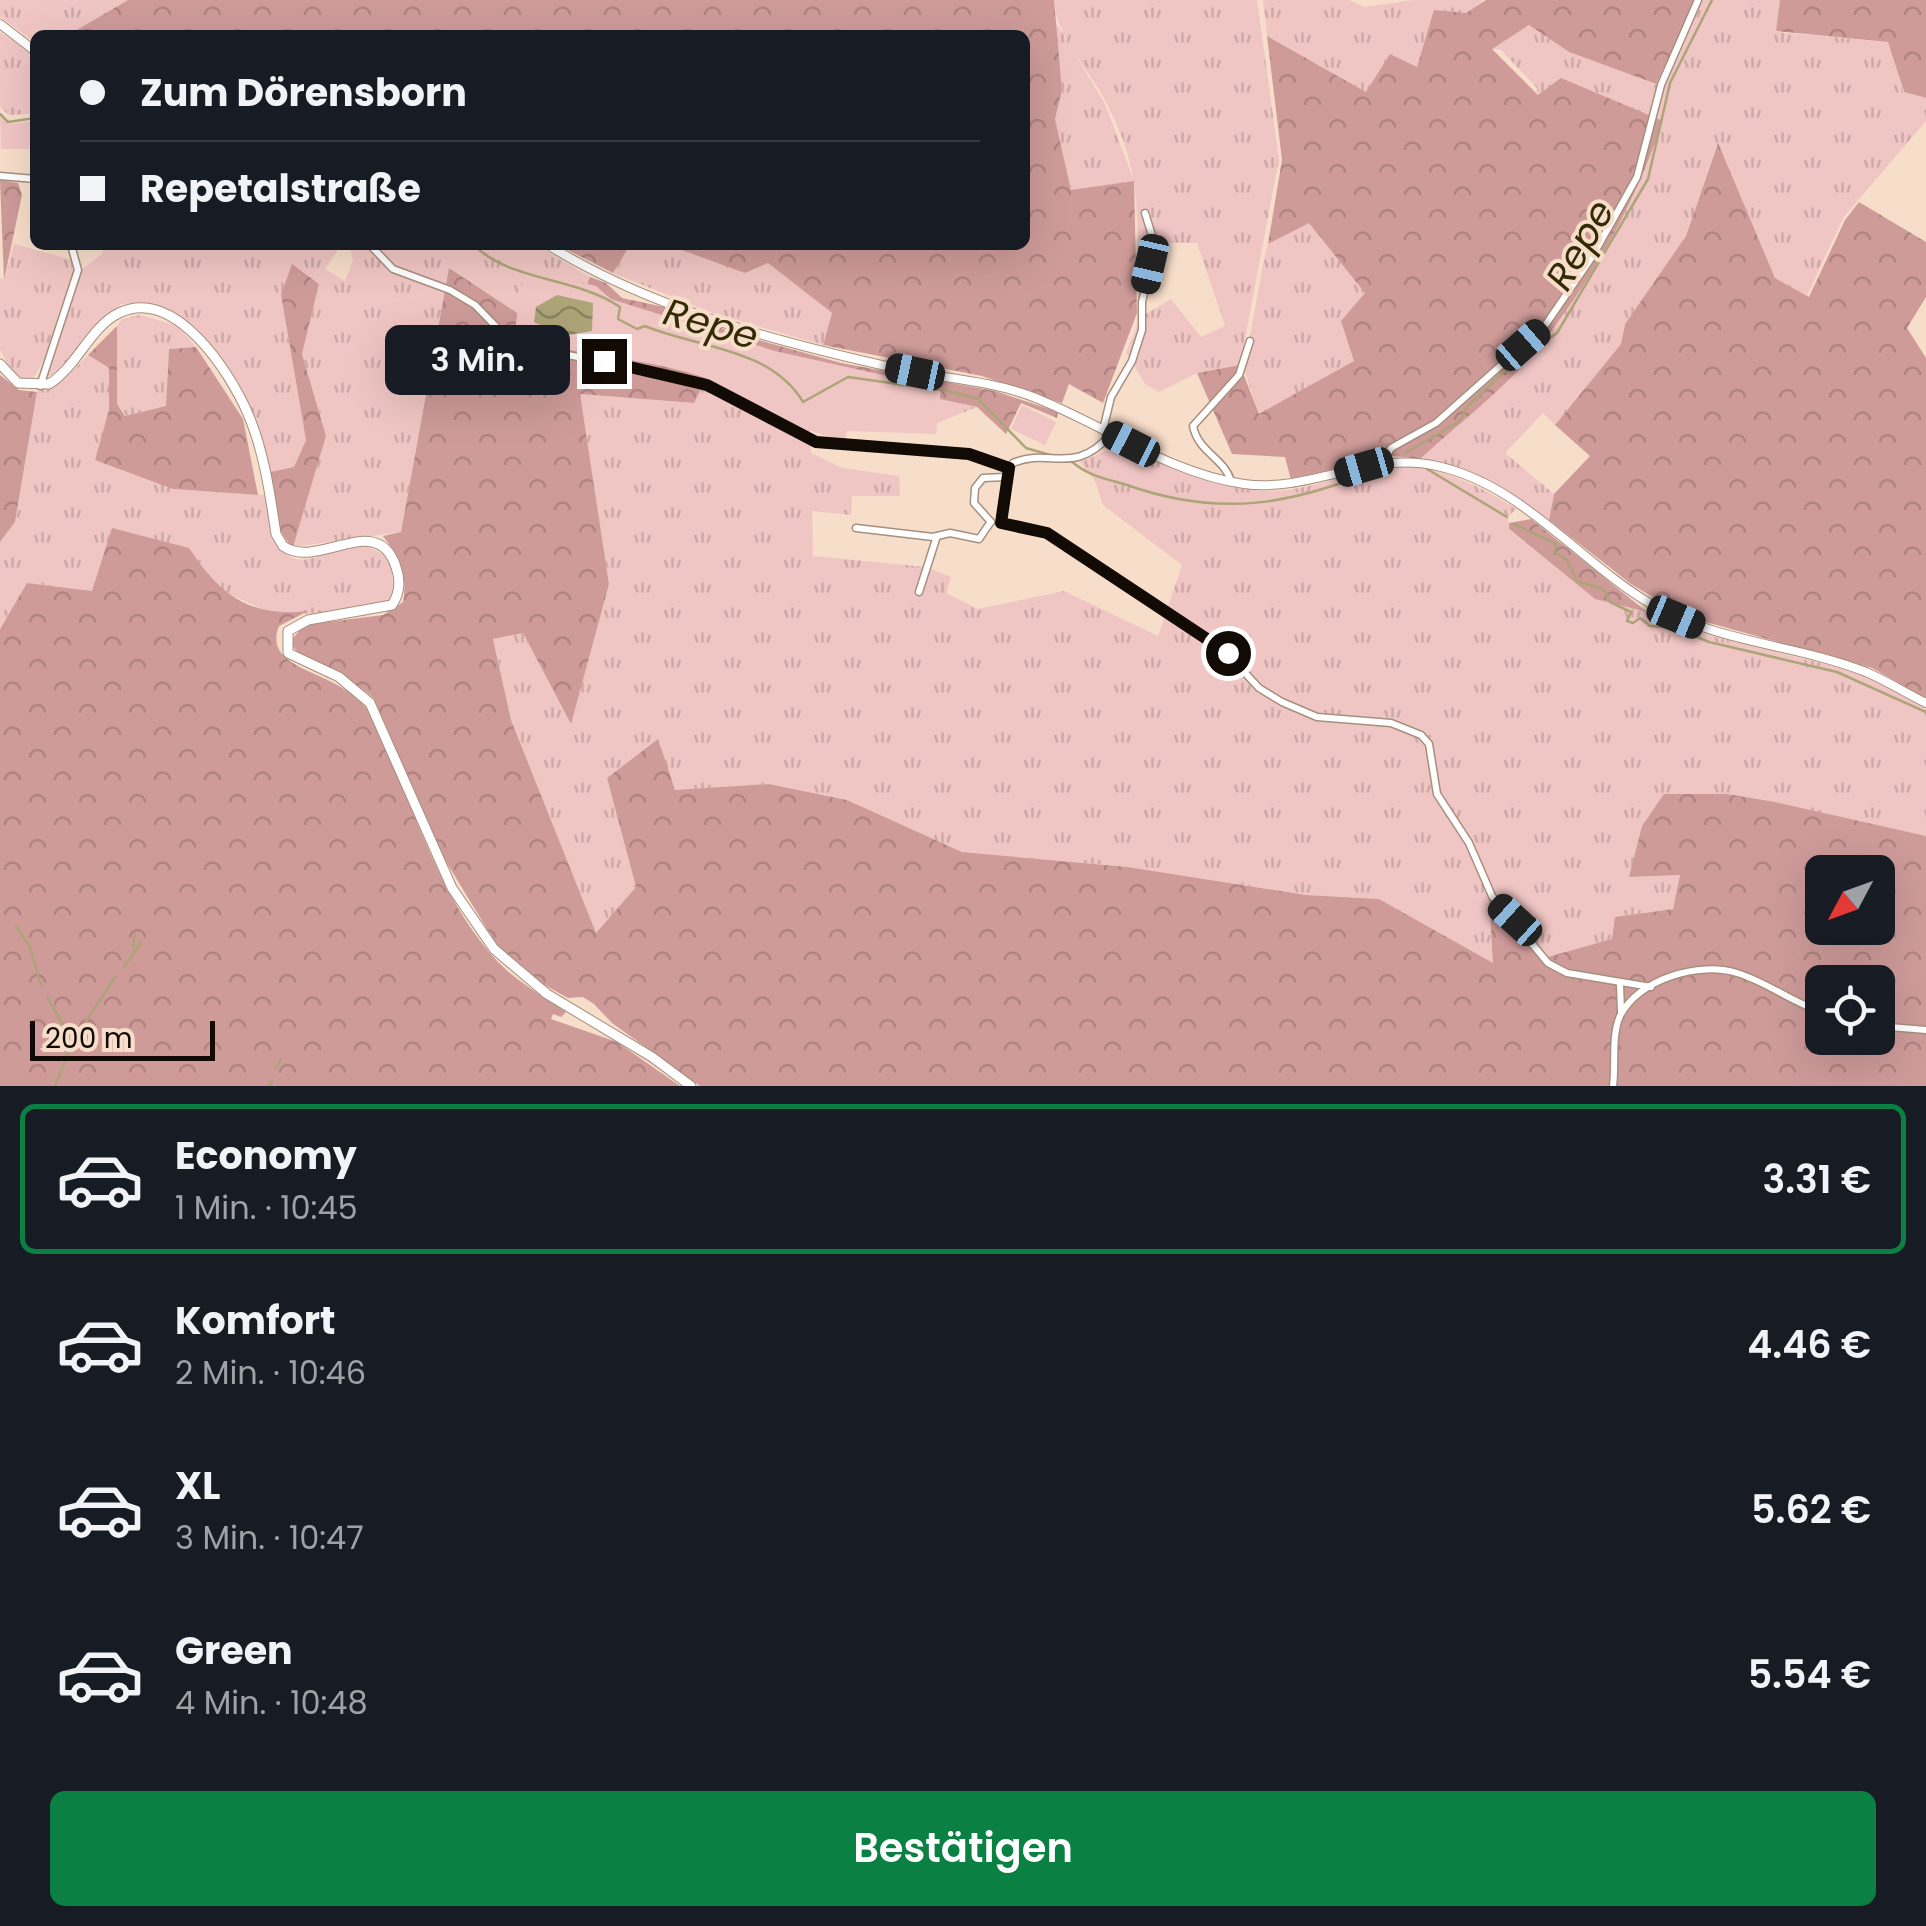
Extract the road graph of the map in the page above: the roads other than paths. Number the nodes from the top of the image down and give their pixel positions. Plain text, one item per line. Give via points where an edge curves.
1 (1698, 0) edge
2 (0, 24) edge
3 (30, 46) edge
4 (0, 176) edge
5 (30, 179) edge
6 (1145, 213) dead end
7 (72, 250) edge
8 (375, 250) edge
9 (558, 250) edge
10 (1250, 341) dead end
11 (0, 364) edge
12 (40, 386) junction
13 (1107, 432) junction
14 (1382, 463) junction
15 (1008, 473) junction
16 (1231, 482) junction
17 (990, 523) junction
18 (1001, 523) junction
19 (856, 528) dead end
20 (937, 536) junction
21 (919, 592) dead end
22 (1926, 703) edge
23 (1620, 984) junction
24 (1651, 987) junction
25 (1805, 1004) edge
26 (1621, 1014) junction
27 (1895, 1027) edge
28 (1926, 1030) edge
29 (691, 1086) edge
30 (1614, 1086) edge

1 - 14 street via 1661,85 1637,177 1592,257 1544,327 1436,422 1391,448
2 - 3 street
4 - 5 street
6 - 13 street via 1155,245 1142,330 1111,396
7 - 12 street via 78,270
8 - 15 street via 393,269 475,305 514,345 680,376 816,442 969,454
9 - 13 street via 616,280 759,333 1002,388
10 - 16 street via 1238,374 1193,426 1200,446
11 - 12 main road via 18,382
12 - 29 main road via 62,375 108,321 124,312 157,312 193,334 247,412 283,546 304,554 374,542 390,553 398,573 398,596 388,608 302,622 288,631 288,652 339,677 370,704 452,888 494,949 547,994
13 - 15 street via 1078,458 1026,459
13 - 16 street
14 - 16 street via 1298,484
14 - 22 street via 1434,465 1478,479 1665,612 1727,637 1866,672
15 - 17 street via 983,478 975,488 974,503
15 - 18 street
17 - 18 street
17 - 20 street via 981,539
18 - 23 street via 1047,533 1213,641 1259,688 1300,710 1391,723 1421,735 1437,794 1499,906 1554,968
19 - 20 street
20 - 21 street
23 - 24 street
23 - 26 street
24 - 25 street via 1696,970 1720,970
24 - 26 street
26 - 30 street
27 - 28 street

